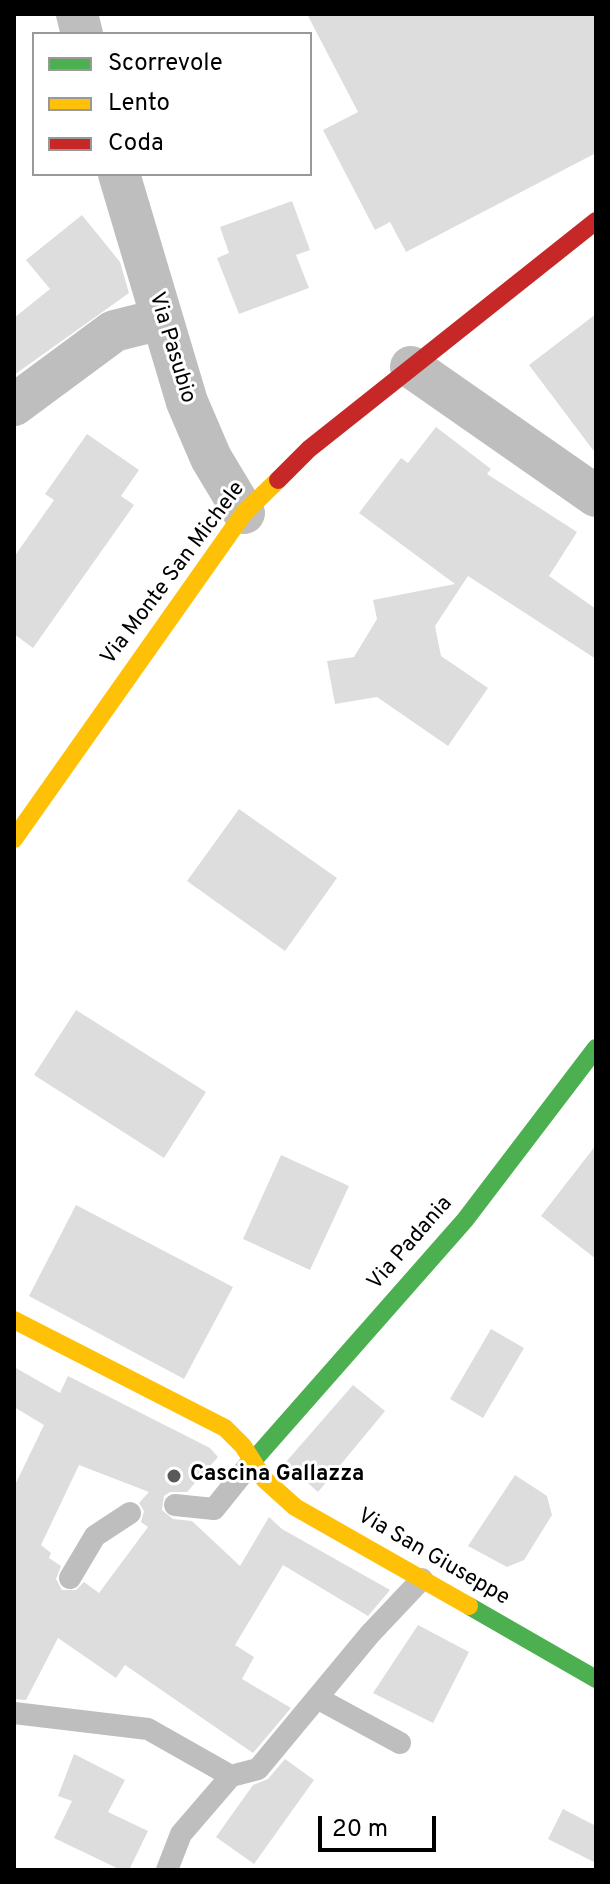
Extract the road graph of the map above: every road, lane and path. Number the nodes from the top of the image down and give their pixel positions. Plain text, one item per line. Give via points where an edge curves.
1 (120, 176) edge
2 (596, 221) edge
3 (162, 319) junction
4 (411, 367) junction
5 (14, 405) edge
6 (596, 496) edge
7 (244, 513) junction
8 (14, 839) edge
9 (596, 1048) edge
10 (14, 1320) edge
11 (251, 1463) junction
12 (175, 1505) dead end
13 (130, 1513) dead end
14 (70, 1578) dead end
15 (422, 1579) junction
16 (596, 1679) edge
17 (317, 1698) junction
18 (14, 1713) edge
19 (400, 1743) dead end
20 (231, 1776) junction
21 (166, 1867) edge

1 - 3 street, Via Pasubio
2 - 4 street, Via Monte San Michele
3 - 5 street via 114,331
3 - 7 street, Via Pasubio via 195,422
4 - 6 street
4 - 7 street, Via Monte San Michele via 309,449
7 - 8 street, Via Monte San Michele
9 - 11 street, Via Padania via 465,1220
10 - 11 street, Via San Giuseppe via 212,1420 243,1446
11 - 12 lane via 214,1509
11 - 15 street, Via San Giuseppe via 295,1507
13 - 14 lane via 95,1536
15 - 16 street, Via San Giuseppe
15 - 17 lane
17 - 19 lane
17 - 20 lane via 258,1769
18 - 20 lane via 148,1729
20 - 21 lane via 181,1834

